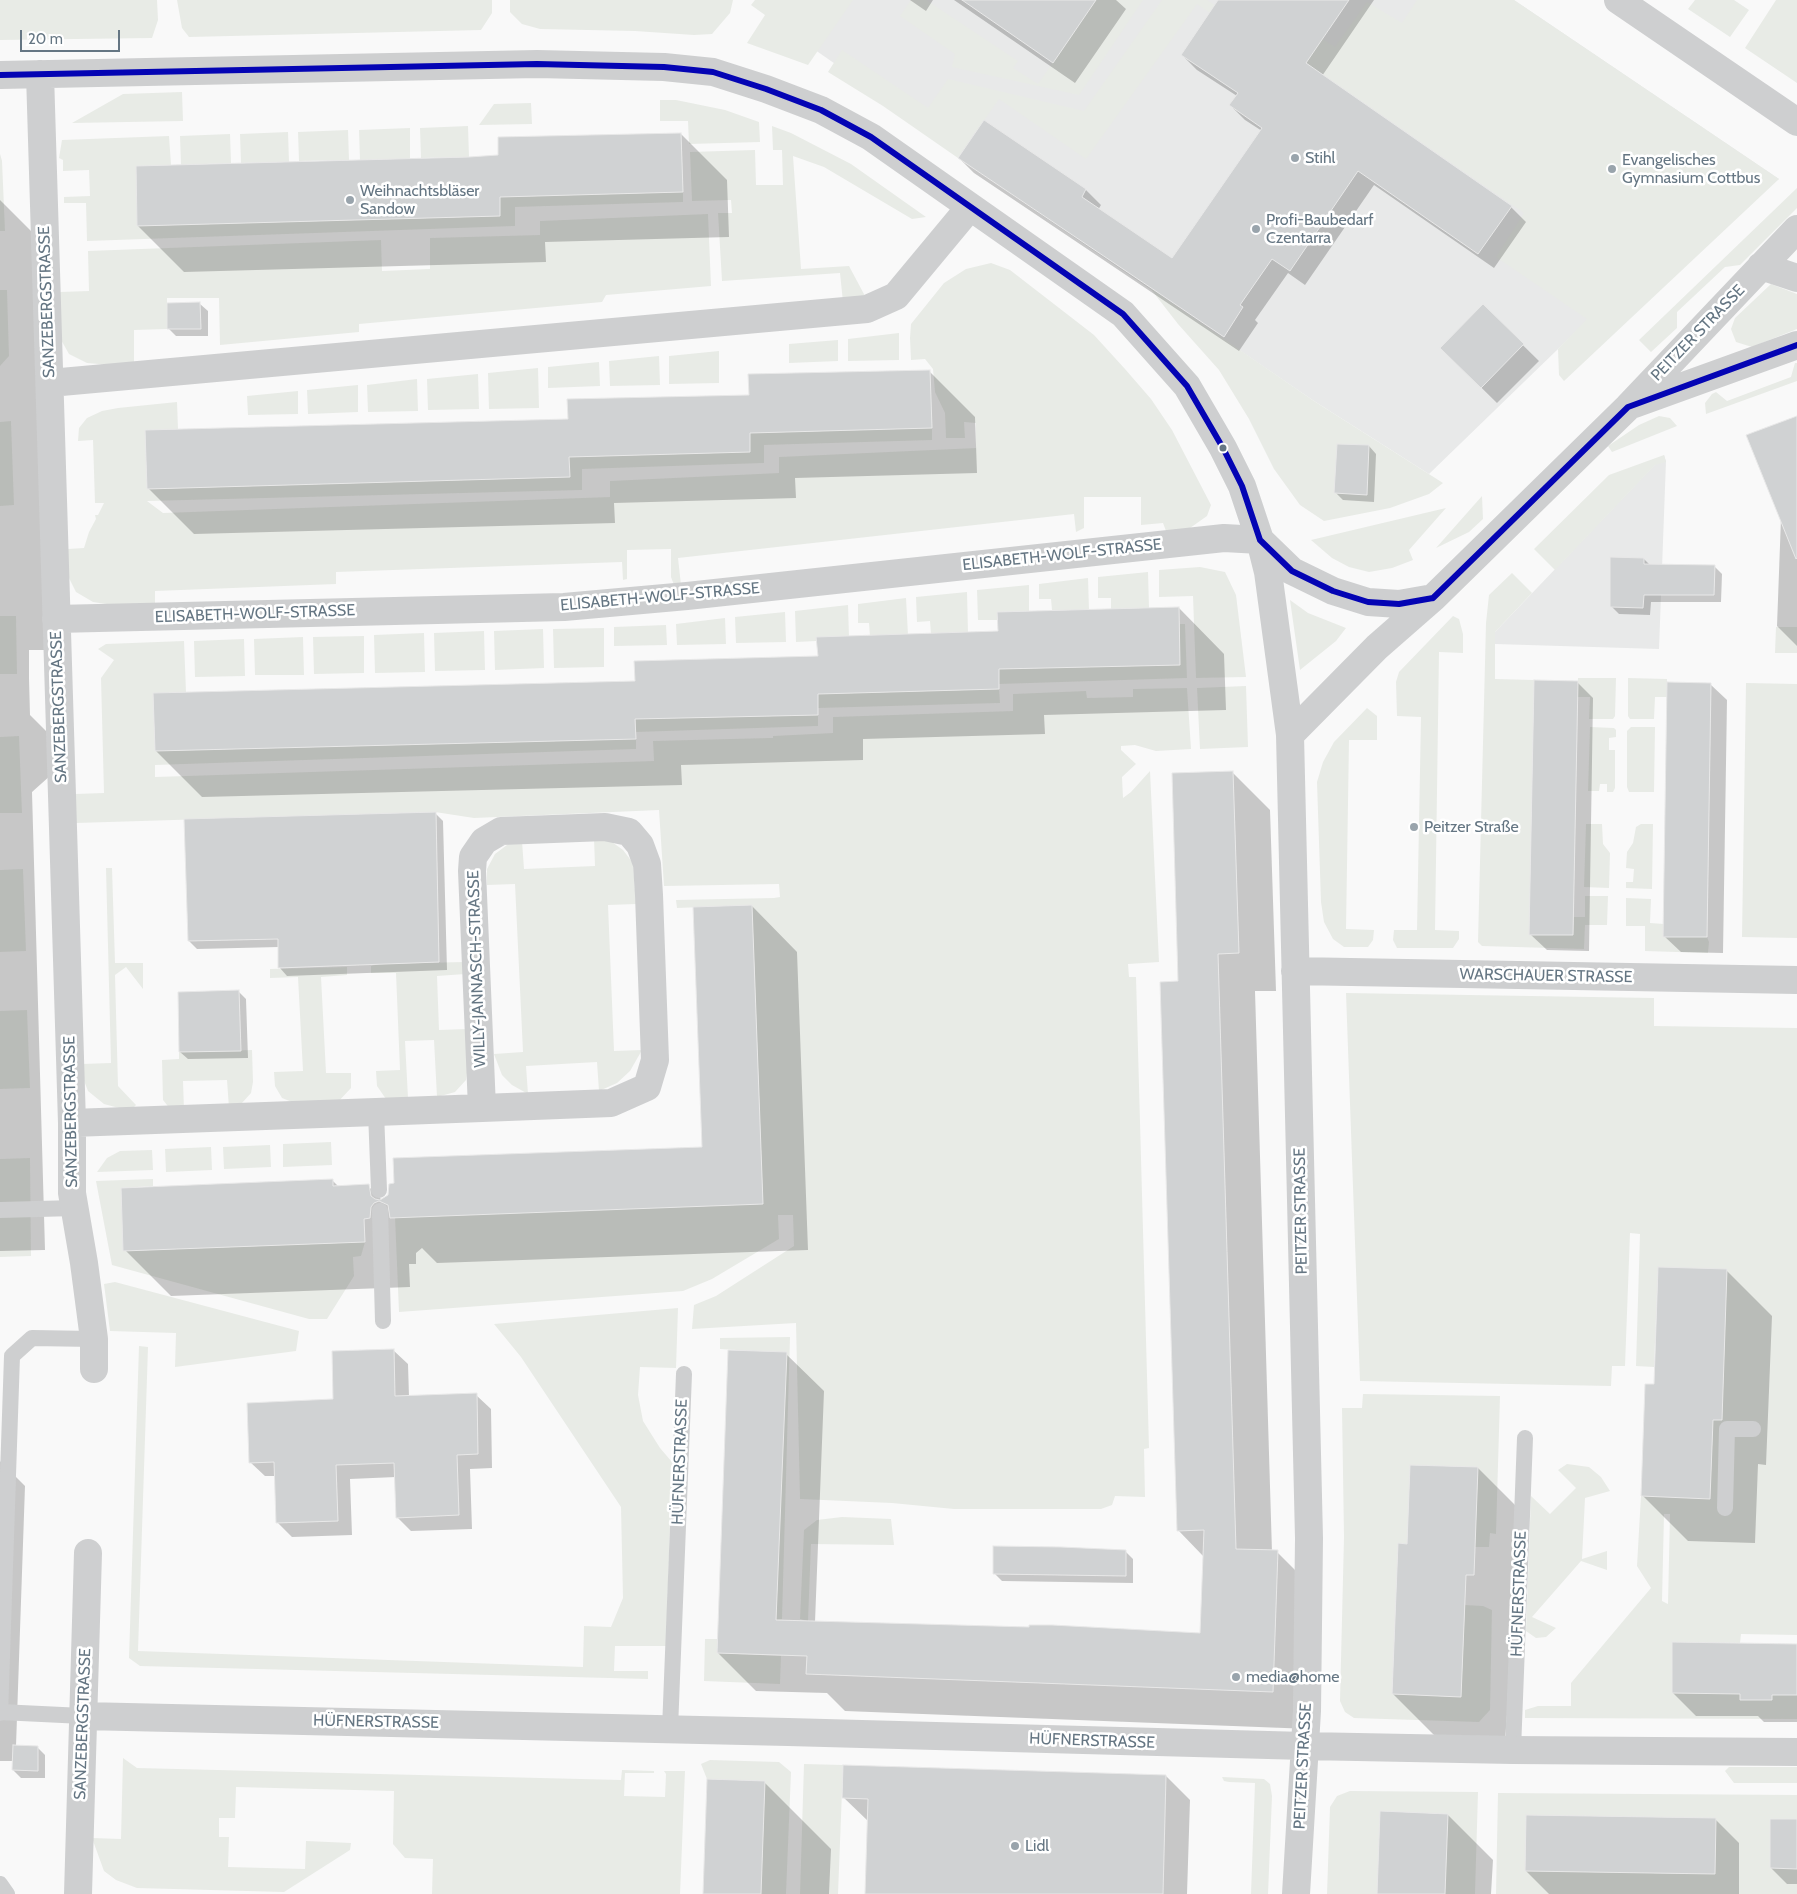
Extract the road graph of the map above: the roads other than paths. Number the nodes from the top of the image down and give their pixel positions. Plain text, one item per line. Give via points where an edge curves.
1 (1618, 0) edge
2 (40, 74) junction
3 (0, 75) edge
4 (1797, 122) edge
5 (970, 207) junction
6 (1797, 229) edge
7 (1761, 266) junction
8 (1797, 278) edge
9 (1797, 345) edge
10 (50, 384) junction
11 (1628, 407) junction
12 (1260, 540) junction
13 (1433, 598) junction
14 (56, 619) junction
15 (1290, 735) junction
16 (1295, 971) junction
17 (1797, 980) edge
18 (482, 1108) junction
19 (376, 1112) junction
20 (72, 1123) junction
21 (379, 1190) dead end
22 (75, 1208) junction
23 (0, 1210) edge
24 (380, 1210) dead end
25 (383, 1321) dead end
26 (94, 1339) junction
27 (94, 1370) dead end
28 (684, 1374) dead end
29 (1753, 1429) dead end
30 (1524, 1438) dead end
31 (1725, 1508) dead end
32 (88, 1553) dead end
33 (0, 1712) edge
34 (83, 1716) junction
35 (670, 1729) junction
36 (1304, 1746) junction
37 (1513, 1750) junction
38 (1797, 1752) edge
39 (0, 1884) edge
40 (7, 1894) edge
41 (78, 1894) edge
42 (1296, 1894) edge

1 - 4 street
2 - 3 street
2 - 5 street via 537,64 664,67 712,72 821,110 871,138
2 - 10 street, SANZEBERGSTRASSE
5 - 10 street via 896,296 867,309
5 - 12 street via 1123,314 1187,386 1242,486
6 - 7 street, PEITZER STRASSE
7 - 8 street
7 - 11 street, PEITZER STRASSE
9 - 11 street
10 - 14 street, SANZEBERGSTRASSE
11 - 13 street, PEITZER STRASSE
12 - 13 street via 1292,571 1333,591 1368,602 1391,604
12 - 14 street, ELISABETH-WOLF-STRASSE via 1224,538 564,607
12 - 15 street via 1268,572
13 - 15 street, PEITZER STRASSE via 1377,647
14 - 20 street, SANZEBERGSTRASSE
15 - 16 street, PEITZER STRASSE
16 - 17 street, WARSCHAUER STRASSE
16 - 36 street, PEITZER STRASSE via 1309,1538
18 - 18 street, WILLY-JANNASCH-STRASSE via 611,1103 647,1087 655,1060 647,864 640,845 629,832 605,827 501,831 484,841 474,857
18 - 19 street, WILLY-JANNASCH-STRASSE
19 - 20 street, WILLY-JANNASCH-STRASSE
19 - 21 lane
20 - 22 street, SANZEBERGSTRASSE
22 - 23 lane
22 - 26 street, SANZEBERGSTRASSE
24 - 25 lane
26 - 27 street, SANZEBERGSTRASSE
26 - 33 lane via 32,1338 12,1356
28 - 35 lane, HÜFNERSTRASSE
29 - 31 lane via 1727,1429
30 - 37 lane, HÜFNERSTRASSE
32 - 34 street, SANZEBERGSTRASSE
33 - 34 lane
34 - 35 street, HÜFNERSTRASSE
34 - 41 street, SANZEBERGSTRASSE
35 - 36 street, HÜFNERSTRASSE
36 - 37 street, HÜFNERSTRASSE
36 - 42 street, PEITZER STRASSE
37 - 38 street, HÜFNERSTRASSE
39 - 40 lane

